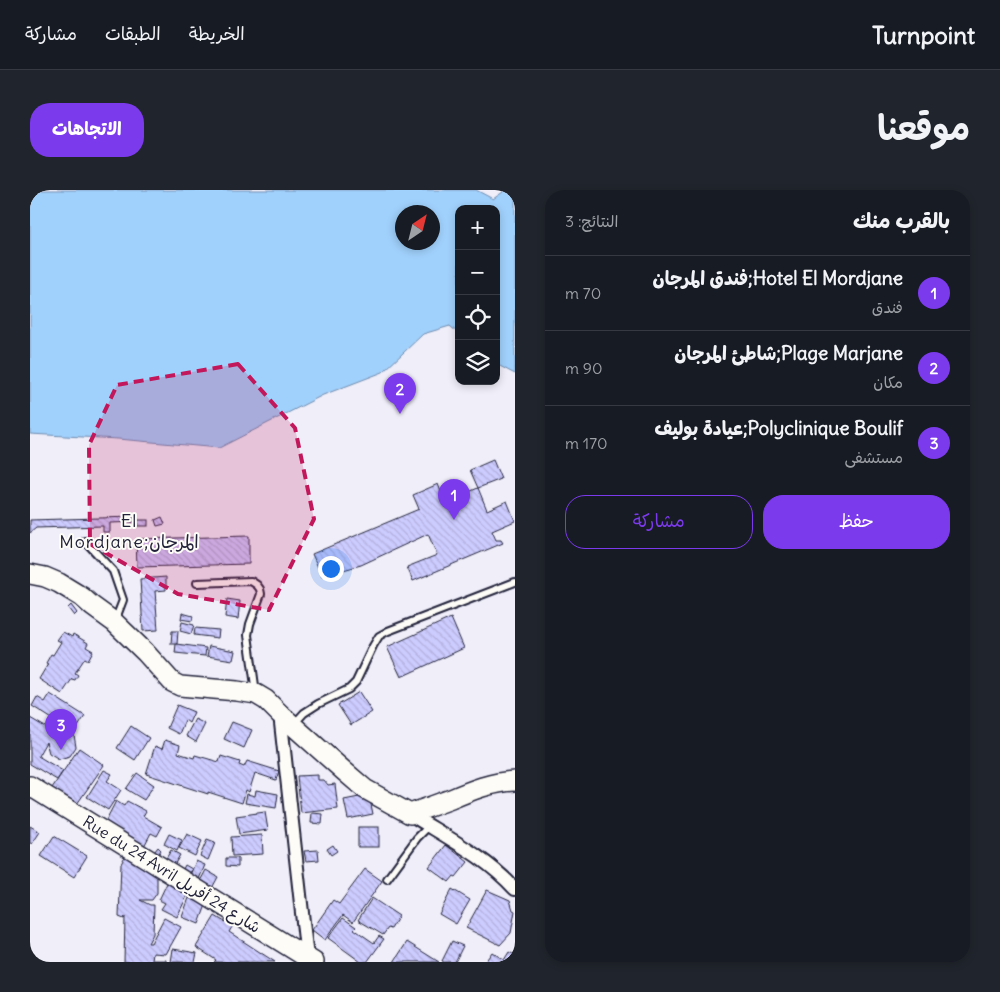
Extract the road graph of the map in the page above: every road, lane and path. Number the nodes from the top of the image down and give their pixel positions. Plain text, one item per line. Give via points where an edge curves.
1 (85, 541) dead end
2 (30, 574) edge
3 (515, 582) edge
4 (197, 583) dead end
5 (114, 622) junction
6 (256, 694) junction
7 (286, 720) junction
8 (515, 781) edge
9 (30, 786) edge
10 (410, 814) junction
11 (429, 826) junction
12 (388, 879) dead end
13 (515, 889) edge
14 (310, 960) edge

1 - 5 lane via 113,571 123,600
2 - 5 street via 59,583
3 - 7 lane via 379,636 356,682 349,689
4 - 6 lane via 250,581 260,589 248,635
5 - 6 street via 172,682 180,686
6 - 7 street
7 - 10 street via 365,789
7 - 14 street
8 - 10 street via 486,785
9 - 14 street, Rue du 24 Avril شارع 24 أفريل
10 - 11 street
11 - 12 lane
11 - 13 street via 471,852

